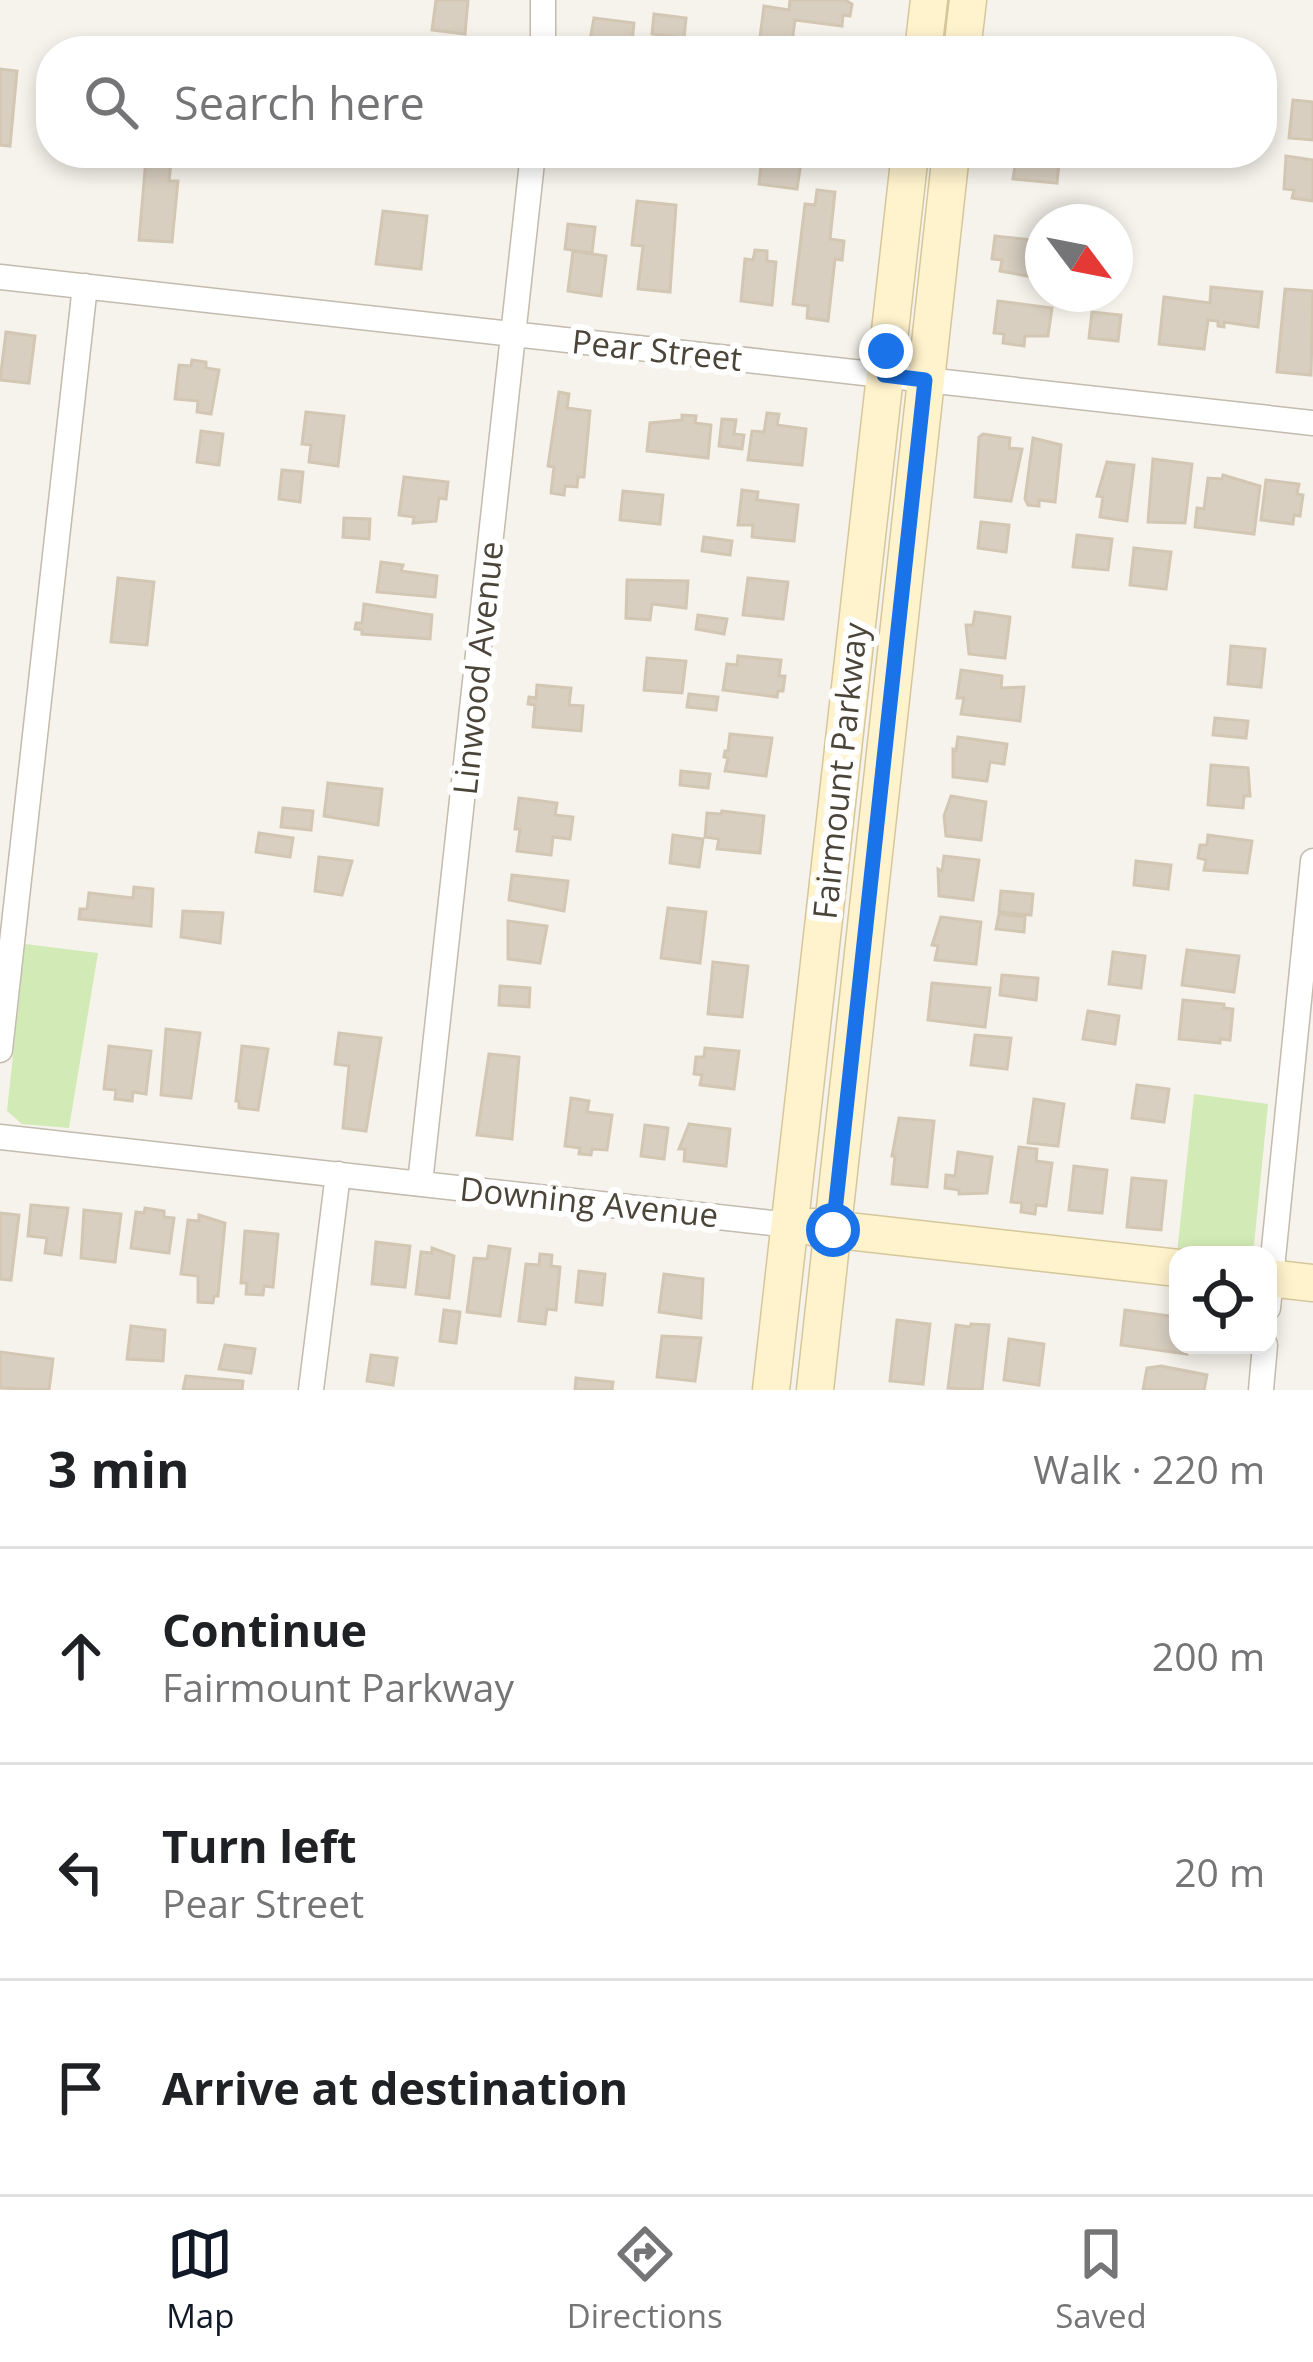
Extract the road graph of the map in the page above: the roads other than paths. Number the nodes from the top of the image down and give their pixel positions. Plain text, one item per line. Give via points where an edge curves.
1 (543, 0) edge
2 (929, 0) edge
3 (968, 0) edge
4 (543, 36) edge
5 (925, 36) edge
6 (964, 36) edge
7 (532, 168) edge
8 (908, 168) edge
9 (948, 168) edge
10 (0, 277) edge
11 (85, 286) junction
12 (516, 334) junction
13 (884, 375) junction
14 (925, 380) junction
15 (1313, 423) edge
16 (1313, 861) edge
17 (0, 1050) edge
18 (0, 1136) edge
19 (338, 1174) junction
20 (420, 1184) junction
21 (790, 1225) junction
22 (833, 1230) junction
23 (1273, 1246) edge
24 (1169, 1267) edge
25 (1313, 1283) edge
26 (1277, 1287) edge
27 (1264, 1354) edge
28 (311, 1390) edge
29 (771, 1390) edge
30 (815, 1390) edge
31 (1261, 1390) edge

1 - 4 street
2 - 5 street
3 - 6 street
7 - 12 street, Linwood Avenue
8 - 13 street, Fairmount Parkway
9 - 14 street, Fairmount Parkway
10 - 11 street, Pear Street
11 - 12 street, Pear Street
11 - 17 street
12 - 13 street, Pear Street
12 - 20 street, Linwood Avenue
13 - 14 street, Pear Street
13 - 21 street, Fairmount Parkway
14 - 15 street, Pear Street
14 - 22 street, Fairmount Parkway
16 - 23 street
18 - 19 street, Downing Avenue
19 - 20 street, Downing Avenue
19 - 28 street
20 - 21 street, Downing Avenue
21 - 22 street, Downing Avenue
21 - 29 street, Fairmount Parkway
22 - 24 street, Downing Avenue
22 - 30 street, Fairmount Parkway
25 - 26 street
27 - 31 street

